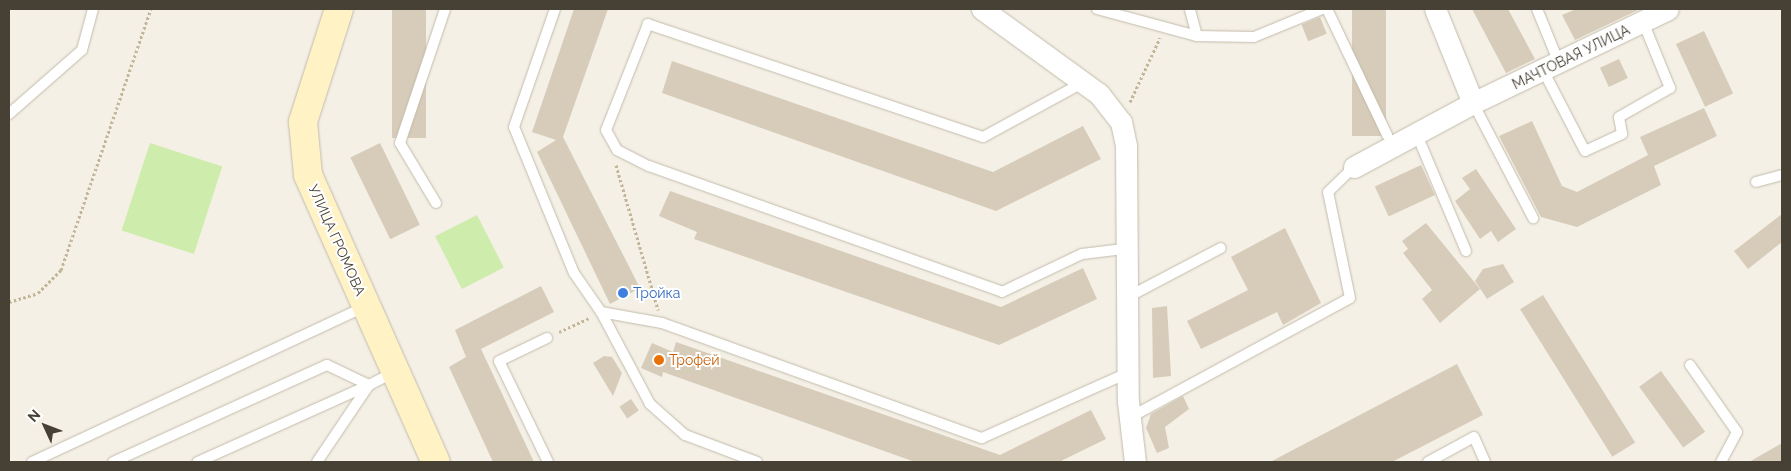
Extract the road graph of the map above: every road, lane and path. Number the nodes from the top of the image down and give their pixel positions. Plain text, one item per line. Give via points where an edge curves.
1 (93, 9) edge
2 (151, 9) edge
3 (339, 9) edge
4 (445, 9) edge
5 (555, 9) edge
6 (982, 9) edge
7 (1097, 9) edge
8 (1190, 9) edge
9 (1322, 9) edge
10 (1327, 9) edge
11 (1435, 9) edge
12 (1538, 9) edge
13 (1668, 9) edge
14 (1643, 22) junction
15 (1164, 30) junction
16 (1197, 36) junction
17 (1552, 68) junction
18 (1084, 82) junction
19 (1473, 103) junction
20 (9, 114) edge
21 (1121, 122) junction
22 (1388, 135) dead end
23 (1417, 135) junction
24 (617, 150) junction
25 (1354, 167) joint
26 (1782, 176) edge
27 (1756, 182) dead end
28 (436, 203) dead end
29 (1534, 218) dead end
30 (1221, 248) dead end
31 (1124, 249) junction
32 (1466, 251) dead end
33 (1125, 298) junction
34 (9, 302) edge
35 (367, 306) junction
36 (601, 312) junction
37 (662, 323) junction
38 (566, 329) dead end
39 (547, 338) dead end
40 (1690, 365) dead end
41 (394, 372) junction
42 (1127, 373) junction
43 (369, 385) junction
44 (1129, 418) junction
45 (32, 462) edge
46 (113, 462) edge
47 (198, 462) edge
48 (317, 462) edge
49 (436, 462) edge
50 (548, 462) edge
51 (757, 462) edge
52 (1135, 462) edge
53 (1428, 462) edge
54 (1485, 462) edge
55 (1721, 462) edge

1 - 20 lane via 82,50
2 - 34 path via 61,270 38,293
3 - 35 street, УЛИЦА ГРОМОВА via 303,122 308,174
4 - 28 lane via 400,143
5 - 36 lane via 514,127 574,273
6 - 18 street
7 - 15 lane
8 - 16 lane
9 - 16 lane via 1254,37
10 - 22 lane
11 - 19 street
12 - 17 lane
13 - 14 street, МАЧТОВАЯ УЛИЦА
14 - 17 street, МАЧТОВАЯ УЛИЦА
14 - 17 lane via 1670,88 1619,117 1622,134 1585,151
15 - 16 lane
15 - 21 path
17 - 19 street, МАЧТОВАЯ УЛИЦА
18 - 21 street
18 - 24 lane via 982,136 648,24 606,130
19 - 23 street, МАЧТОВАЯ УЛИЦА
19 - 29 lane
21 - 31 street via 1126,145
23 - 25 street, МАЧТОВАЯ УЛИЦА
23 - 32 lane
24 - 31 lane via 649,166 1002,292 1082,254
24 - 37 path via 616,165
25 - 44 lane via 1328,192 1350,298
26 - 27 lane
30 - 33 lane
31 - 33 street
33 - 42 street
35 - 41 street, УЛИЦА ГРОМОВА
35 - 45 lane
36 - 37 lane
36 - 38 path
36 - 51 lane via 650,404 685,435
37 - 42 lane via 982,438
39 - 50 lane via 499,361
40 - 55 lane via 1737,432
41 - 43 lane
41 - 49 street, УЛИЦА ГРОМОВА
42 - 44 street
43 - 46 lane via 328,365
43 - 47 lane
43 - 48 lane
44 - 52 street
53 - 54 lane via 1474,437

